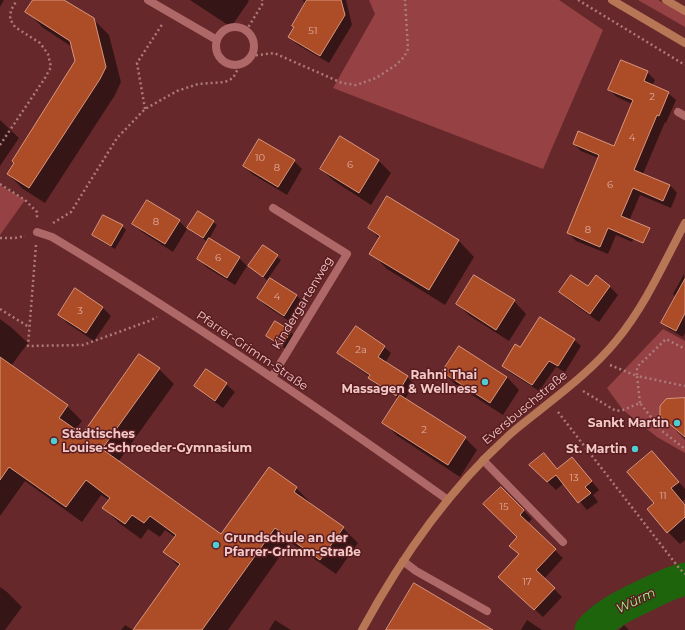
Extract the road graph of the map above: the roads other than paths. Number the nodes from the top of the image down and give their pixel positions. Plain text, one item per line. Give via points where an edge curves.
1 (148, 0) edge
2 (612, 0) edge
3 (666, 0) edge
4 (685, 11) edge
5 (217, 40) junction
6 (685, 43) edge
7 (273, 208) dead end
8 (685, 223) edge
9 (37, 232) road end
10 (272, 377) junction
11 (483, 460) junction
12 (448, 500) junction
13 (563, 542) dead end
14 (403, 561) junction
15 (487, 611) dead end
16 (362, 630) edge

1 - 5 street
2 - 6 main road
3 - 4 main road
5 - 5 street via 216,46 220,57 229,64 245,63 254,51 250,34 240,28 229,28
7 - 10 street, Kindergartenweg via 347,254
8 - 11 main road, Eversbuschstraße via 644,301 599,360 506,437
9 - 10 street, Pfarrer-Grimm-Straße via 52,237
10 - 12 street, Pfarrer-Grimm-Straße
11 - 12 main road, Eversbuschstraße
11 - 13 street
12 - 14 main road, Eversbuschstraße
14 - 15 street
14 - 16 main road, Eversbuschstraße

